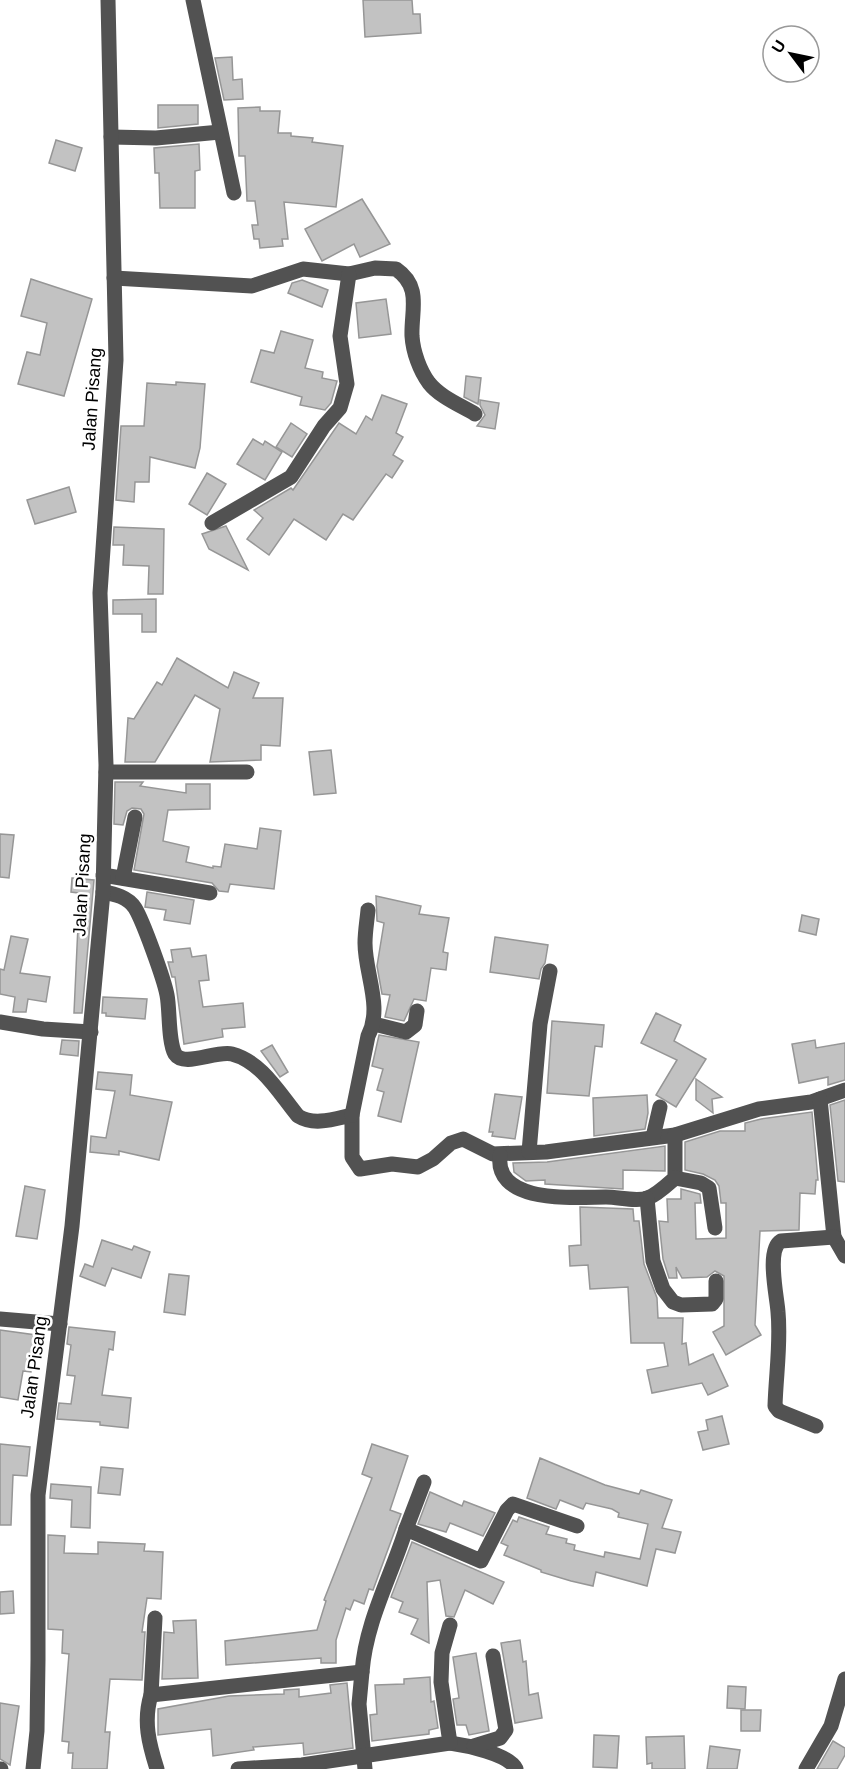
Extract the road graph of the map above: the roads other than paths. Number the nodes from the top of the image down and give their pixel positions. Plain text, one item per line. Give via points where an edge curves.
1 (108, 0) edge
2 (193, 0) edge
3 (220, 132) junction
4 (111, 137) junction
5 (234, 193) dead end
6 (349, 274) junction
7 (114, 278) junction
8 (475, 414) dead end
9 (212, 523) dead end
10 (106, 772) junction
11 (247, 772) dead end
12 (135, 817) dead end
13 (103, 875) junction
14 (123, 878) junction
15 (103, 892) junction
16 (210, 892) dead end
17 (368, 910) dead end
18 (550, 970) dead end
19 (417, 1011) dead end
20 (0, 1022) edge
21 (374, 1024) junction
22 (91, 1032) junction
23 (845, 1089) edge
24 (820, 1099) junction
25 (660, 1107) dead end
26 (352, 1115) junction
27 (675, 1135) junction
28 (654, 1137) junction
29 (529, 1152) junction
30 (500, 1155) junction
31 (675, 1179) junction
32 (647, 1198) junction
33 (715, 1228) dead end
34 (834, 1237) junction
35 (845, 1256) edge
36 (716, 1281) dead end
37 (0, 1319) edge
38 (60, 1324) junction
39 (816, 1426) dead end
40 (424, 1482) dead end
41 (577, 1526) dead end
42 (406, 1529) junction
43 (155, 1618) dead end
44 (450, 1625) dead end
45 (493, 1656) dead end
46 (362, 1672) junction
47 (845, 1679) edge
48 (151, 1695) junction
49 (450, 1743) junction
50 (474, 1746) junction
51 (364, 1762) edge
52 (33, 1769) edge
53 (157, 1769) edge
54 (238, 1769) edge
55 (516, 1769) edge
56 (806, 1769) edge

1 - 4 street, Jalan Pisang
2 - 3 street
3 - 4 street via 156,138
3 - 5 street
4 - 7 street, Jalan Pisang
6 - 7 street via 303,269 252,286
6 - 8 street via 385,267 407,279 415,298 413,346 422,372 439,393
6 - 9 street via 340,336 347,384 340,408 291,477
7 - 10 street, Jalan Pisang via 116,360 100,593
10 - 11 street
10 - 13 street, Jalan Pisang
12 - 14 street
13 - 14 street
13 - 15 street, Jalan Pisang
14 - 16 street
15 - 22 street, Jalan Pisang
15 - 26 street via 120,895 135,907 167,993 178,1057 186,1061 220,1052 232,1054 259,1067 305,1120
17 - 21 street via 365,944
18 - 29 street via 540,1024
19 - 21 street via 415,1024 406,1032
20 - 22 street
21 - 26 street via 368,1036
22 - 38 street, Jalan Pisang
23 - 24 street
24 - 27 street via 759,1110
24 - 34 street
25 - 28 street
26 - 30 street via 352,1157 360,1169 392,1164 418,1167 463,1138
27 - 28 street
27 - 31 street
28 - 29 street
29 - 30 street
30 - 32 street via 505,1178 524,1191 575,1198
31 - 32 street
31 - 33 street via 710,1188
32 - 36 street via 657,1277 673,1302 712,1304 716,1299
34 - 35 street
34 - 39 street via 781,1241 774,1250 779,1329 775,1406
37 - 38 street
38 - 52 street, Jalan Pisang via 38,1495 38,1672
40 - 42 street
41 - 42 street via 513,1504 481,1561
42 - 46 street via 374,1613
43 - 48 street
44 - 49 street via 442,1653 441,1682
45 - 50 street via 506,1730 500,1738
46 - 48 street
46 - 51 street
47 - 56 street via 831,1726
48 - 53 street via 146,1710 148,1741
49 - 50 street
49 - 51 street
50 - 55 street via 511,1762
51 - 54 street

